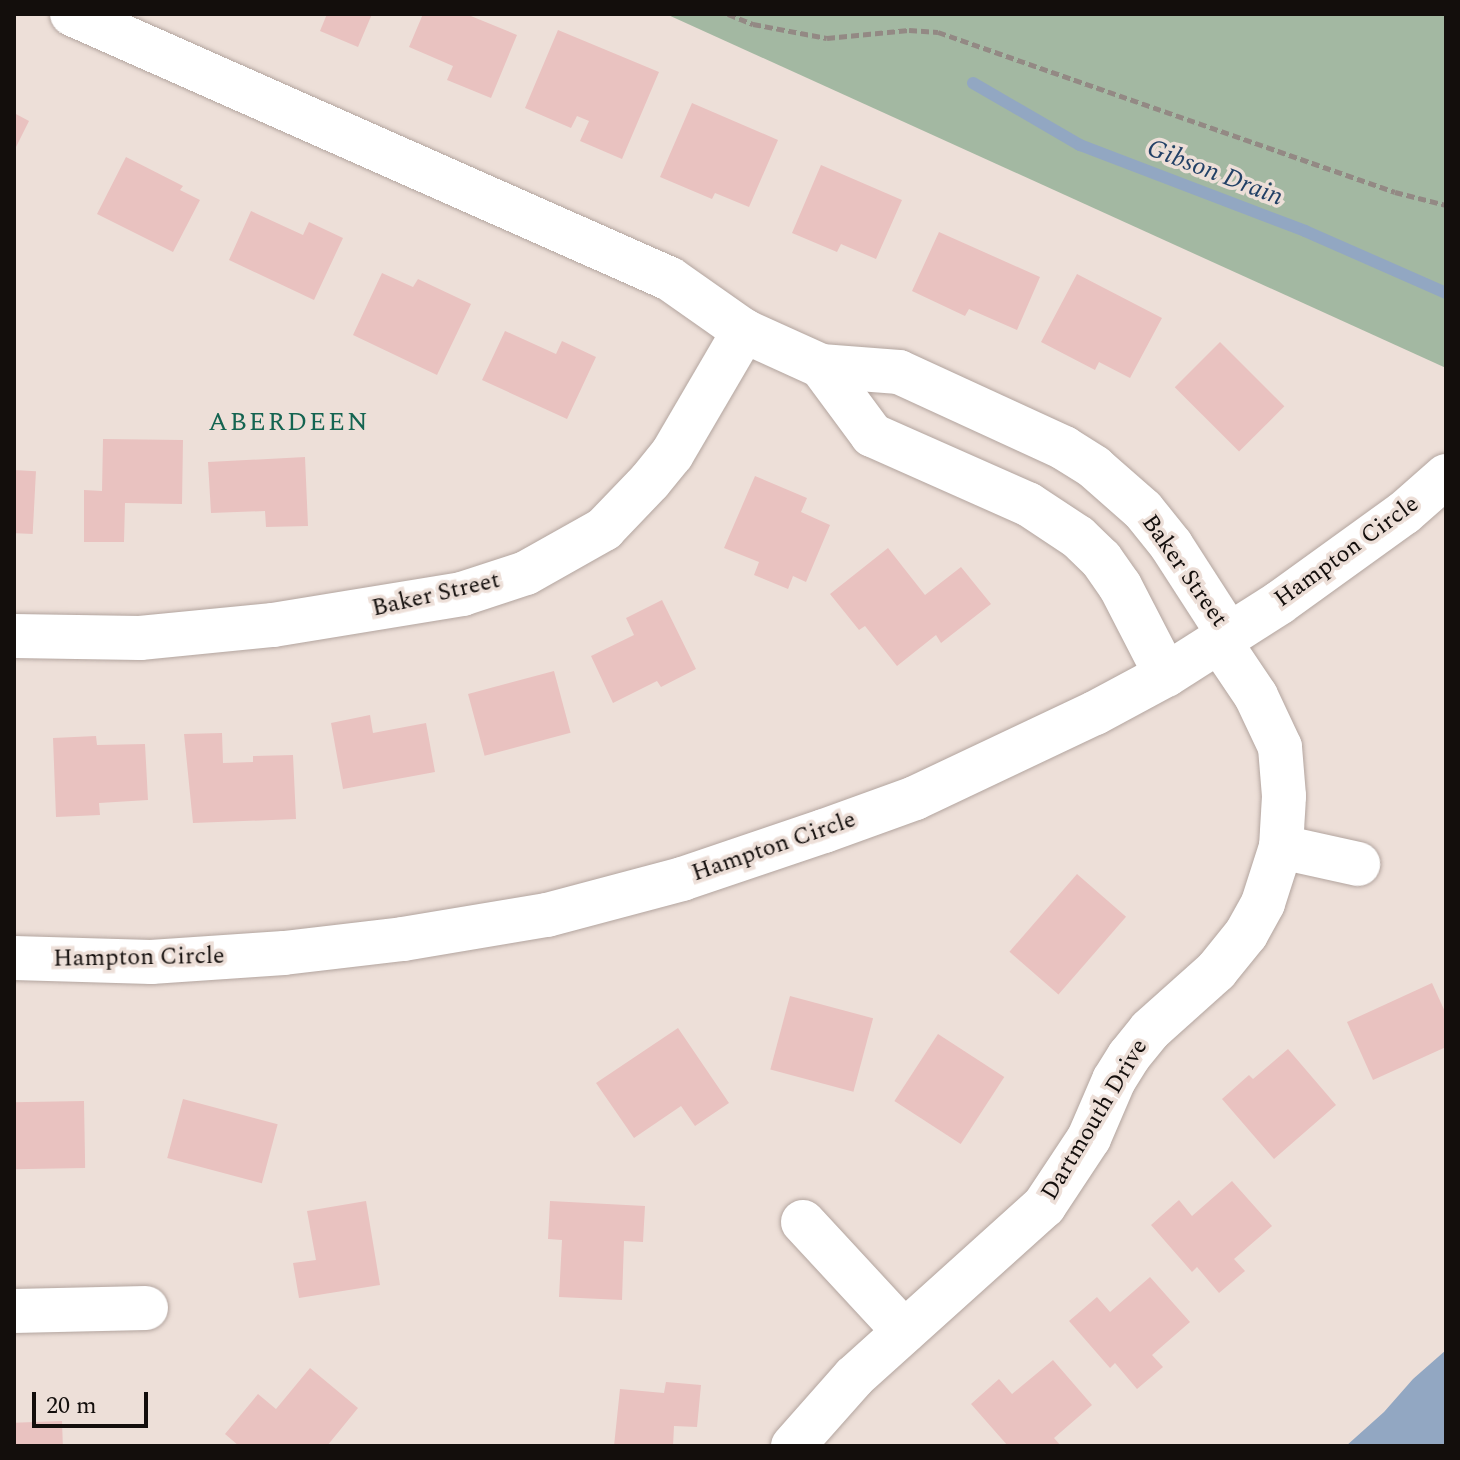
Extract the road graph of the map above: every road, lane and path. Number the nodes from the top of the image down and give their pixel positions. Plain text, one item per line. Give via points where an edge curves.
1 (72, 14) edge
2 (728, 14) edge
3 (1446, 205) edge
4 (744, 331) junction
5 (821, 366) junction
6 (1064, 448) junction
7 (1446, 476) edge
8 (1028, 504) junction
9 (14, 636) edge
10 (1224, 638) junction
11 (1166, 675) junction
12 (1281, 847) junction
13 (1358, 864) dead end
14 (14, 958) edge
15 (803, 1222) dead end
16 (146, 1308) dead end
17 (14, 1311) edge
18 (904, 1331) junction
19 (793, 1446) edge

1 - 4 street, Baker Street via 670,279
2 - 3 path via 827,38 938,32 1395,192
4 - 5 street, Baker Street
4 - 9 street, Baker Street via 672,454 650,481 604,529 526,573 462,594 273,625 140,638
5 - 6 street, Baker Street via 899,372
5 - 8 street, Baker Street via 872,435
6 - 8 street
6 - 10 street, Baker Street via 1143,510 1171,545
7 - 10 street, Hampton Circle via 1404,513
8 - 11 street, Baker Street via 1101,559
10 - 11 street, Hampton Circle
10 - 12 street, Dartmouth Drive via 1280,747
11 - 14 street, Hampton Circle via 915,798 682,879 547,915 284,953 151,962
12 - 13 street
12 - 18 street, Dartmouth Drive via 1263,903 1246,934 1129,1056 1089,1138 1044,1206
15 - 18 street
16 - 17 street
18 - 19 street, Dartmouth Drive via 854,1377

